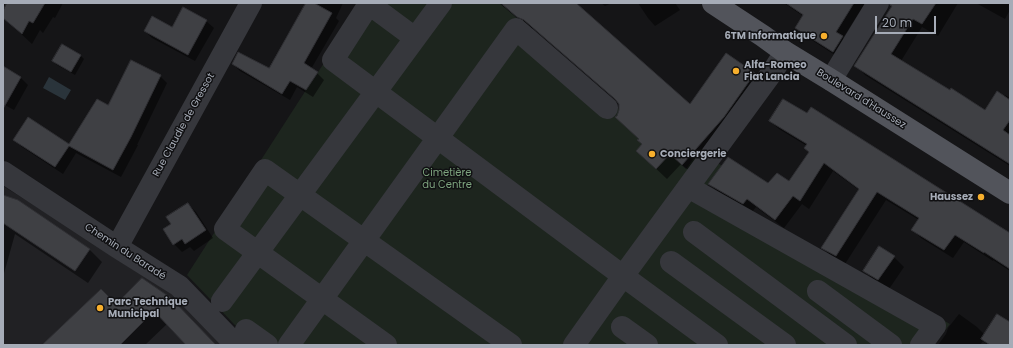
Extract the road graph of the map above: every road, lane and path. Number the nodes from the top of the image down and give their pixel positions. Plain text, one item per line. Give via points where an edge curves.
1 (251, 3) edge
2 (441, 3) edge
3 (713, 3) edge
4 (878, 3) edge
5 (416, 38) junction
6 (785, 52) junction
7 (831, 80) junction
8 (376, 91) junction
9 (607, 108) dead end
10 (438, 138) junction
11 (3, 172) edge
12 (688, 187) junction
13 (1010, 193) edge
14 (300, 194) junction
15 (694, 232) dead end
16 (364, 241) junction
17 (117, 248) junction
18 (257, 252) junction
19 (671, 262) dead end
20 (624, 276) junction
21 (818, 291) dead end
22 (322, 299) junction
23 (222, 301) dead end
24 (622, 327) dead end
25 (241, 337) edge
26 (267, 345) edge
27 (289, 345) edge
28 (386, 345) edge
29 (511, 345) edge
30 (574, 345) edge
31 (647, 345) edge
32 (716, 345) edge
33 (785, 345) edge
34 (846, 345) edge
35 (891, 345) edge
36 (920, 345) edge

1 - 17 street, Rue Claudie de Gressot
2 - 5 street
3 - 6 main road, Boulevard d'Haussez
4 - 7 street
5 - 8 street
5 - 8 street via 369,4 333,60
6 - 7 main road, Boulevard d'Haussez
6 - 12 street
7 - 13 main road, Boulevard d'Haussez
8 - 10 street
8 - 14 street
9 - 10 street via 516,29
10 - 16 street
10 - 20 street
11 - 17 street, Chemin du Baradé
12 - 20 street
12 - 36 street via 935,326
14 - 16 street
14 - 18 street
14 - 18 street via 265,170 225,229
15 - 34 street
16 - 22 street
16 - 29 street
17 - 25 street, Chemin du Baradé via 179,286
18 - 22 street
18 - 23 street
19 - 33 street
20 - 30 street
20 - 32 street
21 - 35 street
22 - 27 street
22 - 28 street
24 - 31 street
25 - 26 street, Chemin du Baradé

